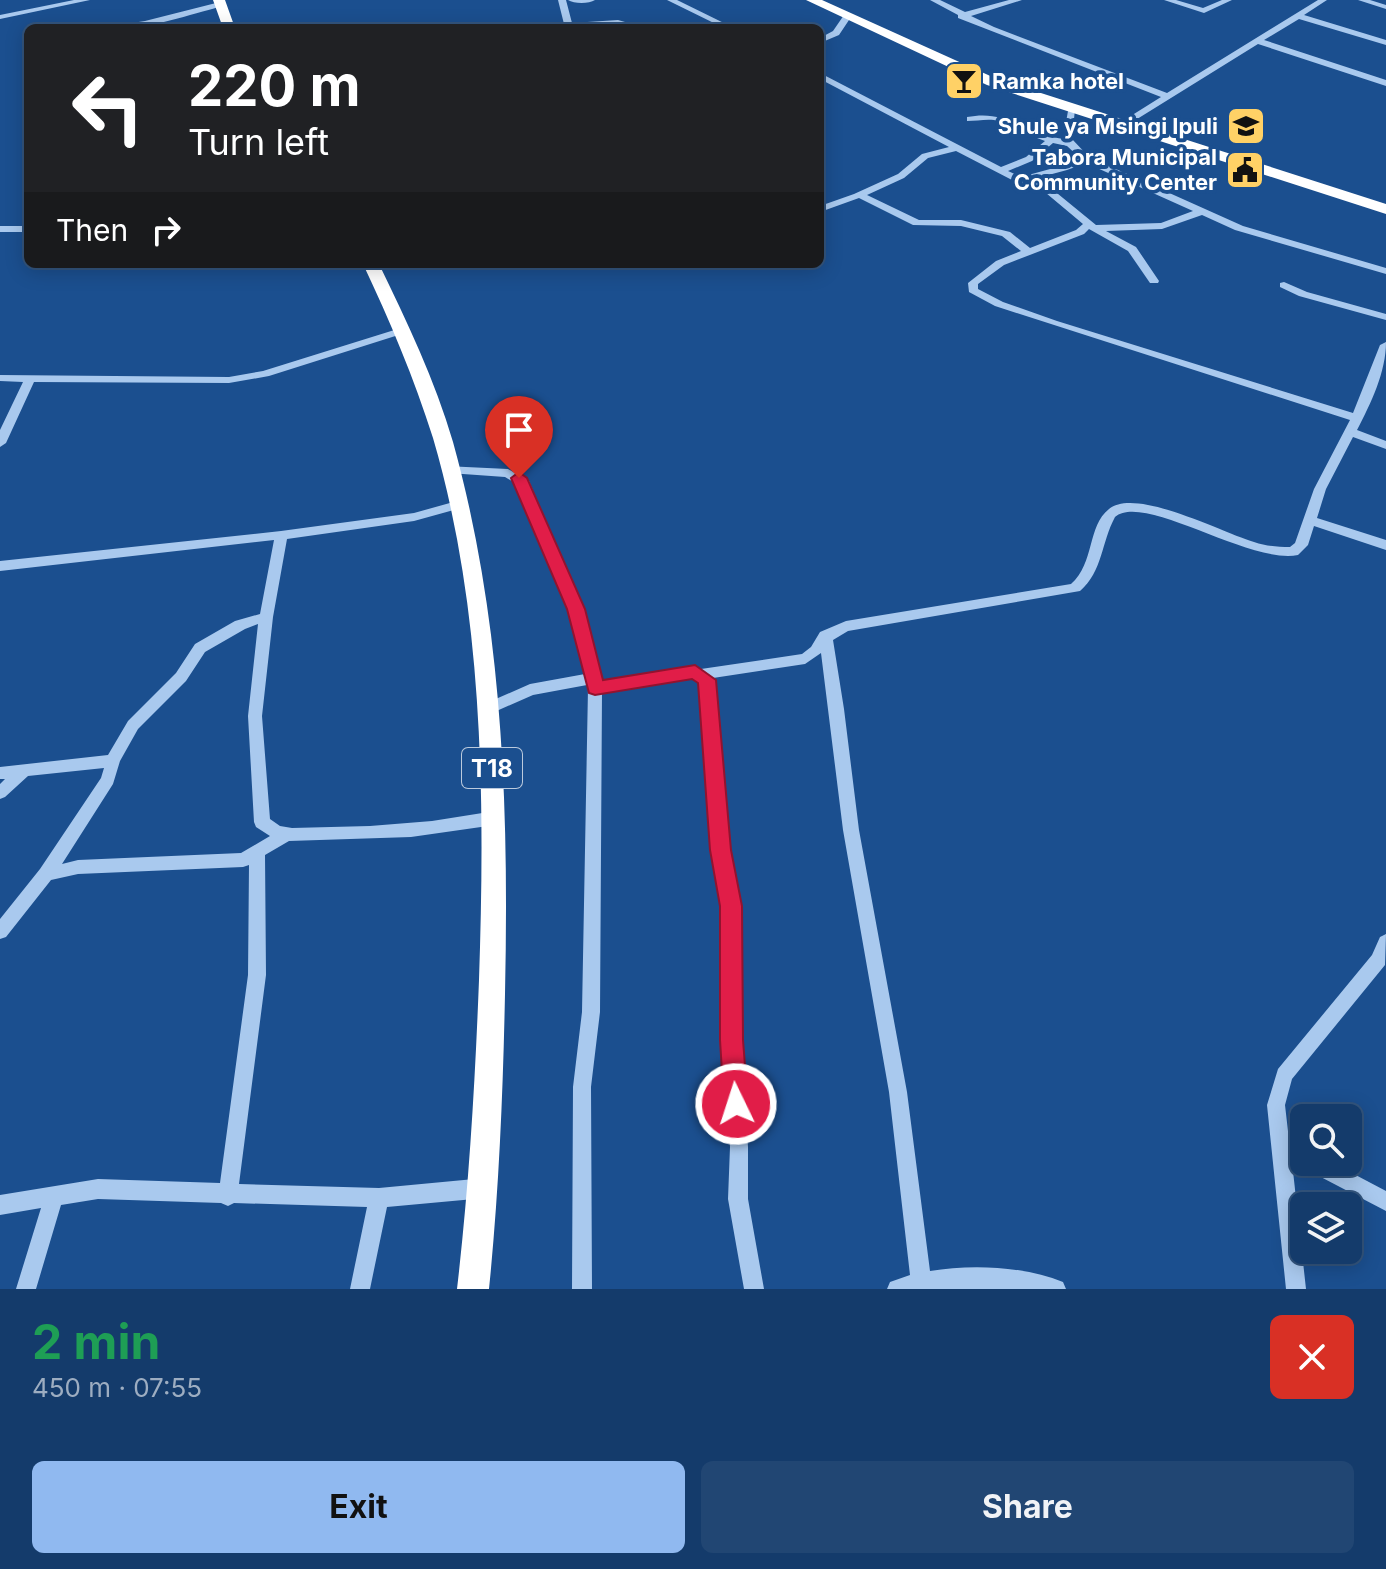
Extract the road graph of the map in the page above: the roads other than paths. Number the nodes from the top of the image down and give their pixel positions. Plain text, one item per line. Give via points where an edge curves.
1 (86, 0) edge
2 (562, 0) edge
3 (572, 0) edge
4 (591, 0) edge
5 (671, 0) edge
6 (812, 0) edge
7 (934, 0) edge
8 (986, 0) edge
9 (1018, 0) edge
10 (1168, 0) edge
11 (1228, 0) edge
12 (1323, 0) edge
13 (1362, 0) edge
14 (220, 2) edge
15 (997, 5) junction
16 (1386, 7) edge
17 (961, 16) junction
18 (1298, 16) junction
19 (0, 17) edge
20 (847, 17) junction
21 (136, 24) edge
22 (228, 24) edge
23 (567, 24) edge
24 (602, 24) edge
25 (631, 24) edge
26 (724, 24) edge
27 (824, 39) edge
28 (1258, 41) junction
29 (1386, 43) edge
30 (824, 78) edge
31 (1386, 83) edge
32 (1169, 97) junction
33 (1072, 111) junction
34 (970, 119) dead end
35 (1121, 126) junction
36 (1050, 141) junction
37 (1068, 143) junction
38 (956, 148) junction
39 (1086, 159) junction
40 (1001, 170) junction
41 (1019, 180) junction
42 (858, 195) junction
43 (824, 208) edge
44 (1386, 209) edge
45 (1200, 212) junction
46 (1091, 226) junction
47 (0, 229) edge
48 (24, 229) edge
49 (1030, 253) junction
50 (373, 268) edge
51 (1386, 271) edge
52 (1154, 281) dead end
53 (1284, 285) dead end
54 (1386, 317) edge
55 (404, 330) junction
56 (1386, 345) edge
57 (0, 378) edge
58 (30, 378) junction
59 (1354, 425) junction
60 (0, 443) edge
61 (1386, 445) edge
62 (449, 469) junction
63 (457, 505) junction
64 (1310, 520) junction
65 (281, 535) junction
66 (1386, 545) edge
67 (0, 566) edge
68 (266, 617) junction
69 (825, 636) junction
70 (703, 674) junction
71 (594, 683) junction
72 (487, 709) junction
73 (113, 761) junction
74 (26, 769) junction
75 (0, 773) edge
76 (0, 793) edge
77 (495, 818) junction
78 (285, 835) junction
79 (257, 854) junction
80 (46, 874) junction
81 (0, 932) edge
82 (1386, 942) edge
83 (1283, 1147) junction
84 (1290, 1151) edge
85 (1338, 1176) edge
86 (485, 1188) junction
87 (228, 1196) junction
88 (54, 1197) junction
89 (379, 1198) junction
90 (1386, 1201) edge
91 (0, 1205) edge
92 (922, 1285) edge
93 (26, 1289) edge
94 (360, 1289) edge
95 (473, 1289) edge
96 (582, 1289) edge
97 (754, 1289) edge
98 (897, 1289) edge
99 (1056, 1289) edge
100 (1296, 1289) edge

1 - 19 street
2 - 23 street
3 - 4 street
5 - 26 street
6 - 20 highway
7 - 17 street
8 - 15 street
9 - 15 street
10 - 11 street via 1202,11
12 - 18 street
13 - 16 street
14 - 21 street
14 - 22 highway
15 - 17 street
17 - 32 street
18 - 28 street
18 - 29 street
20 - 27 street
20 - 33 highway via 992,82
24 - 25 street
28 - 31 street
28 - 32 street
30 - 38 street
32 - 35 street
33 - 35 highway
33 - 37 street
34 - 36 street via 995,117
35 - 44 highway
36 - 37 street
36 - 40 street via 1029,159
37 - 39 street
38 - 40 street
38 - 42 street via 925,156 901,176
39 - 41 street
39 - 45 street
40 - 41 street
41 - 46 street via 1049,191
42 - 43 street
42 - 49 street via 917,223 961,223 1008,235
45 - 46 street via 1162,226
45 - 51 street via 1273,240
46 - 49 street
46 - 52 street via 1134,250
47 - 48 street
49 - 59 street via 992,268 973,283 973,290 999,304
50 - 55 highway, T18
53 - 54 street
55 - 58 street via 239,378
55 - 62 highway, T18
56 - 59 street
57 - 58 street
58 - 60 street
59 - 61 street
59 - 64 street
62 - 63 highway, T18
62 - 71 street via 508,473 525,484 576,609
63 - 65 street via 414,517
63 - 72 highway, T18 via 474,585
64 - 66 street
64 - 69 street via 1298,548 1282,553 1147,510 1119,509 1111,513 1092,569 1075,588 846,626
65 - 67 street
65 - 68 street
68 - 73 street via 200,648 181,677 133,725
68 - 78 street via 255,716 259,817
69 - 70 street via 805,659
69 - 92 street via 851,830 905,1133
70 - 71 street
70 - 97 street via 710,695 720,850 731,906 738,1199
71 - 72 street via 530,690
71 - 96 street
72 - 77 highway, T18
73 - 74 street
73 - 80 street via 108,780
74 - 75 street
74 - 76 street
77 - 78 street via 397,834
77 - 86 highway, T18
78 - 79 street
79 - 80 street via 243,860 78,867
79 - 87 street via 257,975
80 - 81 street
82 - 83 street via 1379,960 1284,1075 1276,1105
83 - 84 street
83 - 100 street
85 - 90 street
86 - 89 street
86 - 95 highway, T18
87 - 88 street via 108,1189
87 - 89 street
88 - 91 street
88 - 93 street
89 - 94 street
92 - 98 street
92 - 99 street via 991,1279

